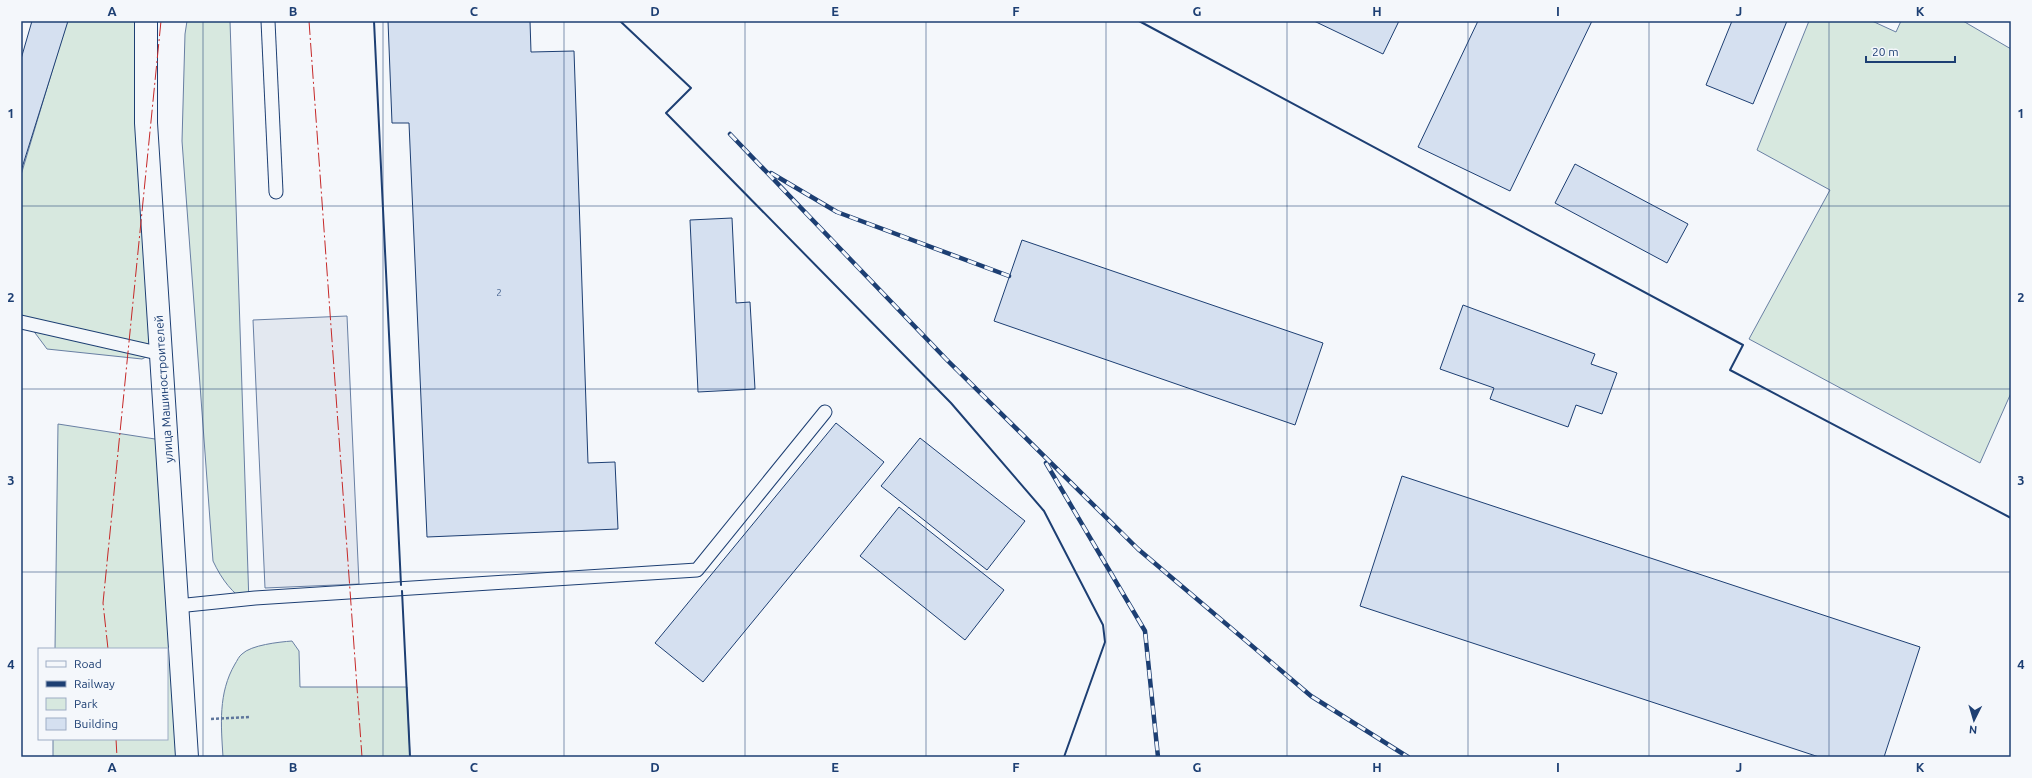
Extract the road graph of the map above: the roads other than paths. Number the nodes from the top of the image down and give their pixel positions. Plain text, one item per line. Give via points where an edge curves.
1 (146, 21) edge
2 (268, 21) edge
3 (276, 192) dead end
4 (21, 322) edge
5 (162, 354) junction
6 (825, 412) dead end
7 (177, 606) junction
8 (187, 757) edge

1 - 5 street, улица Машиностроителей via 146,123
2 - 3 lane
4 - 5 lane
5 - 7 street, улица Машиностроителей
6 - 7 lane via 697,570 255,598
7 - 8 street, улица Машиностроителей

